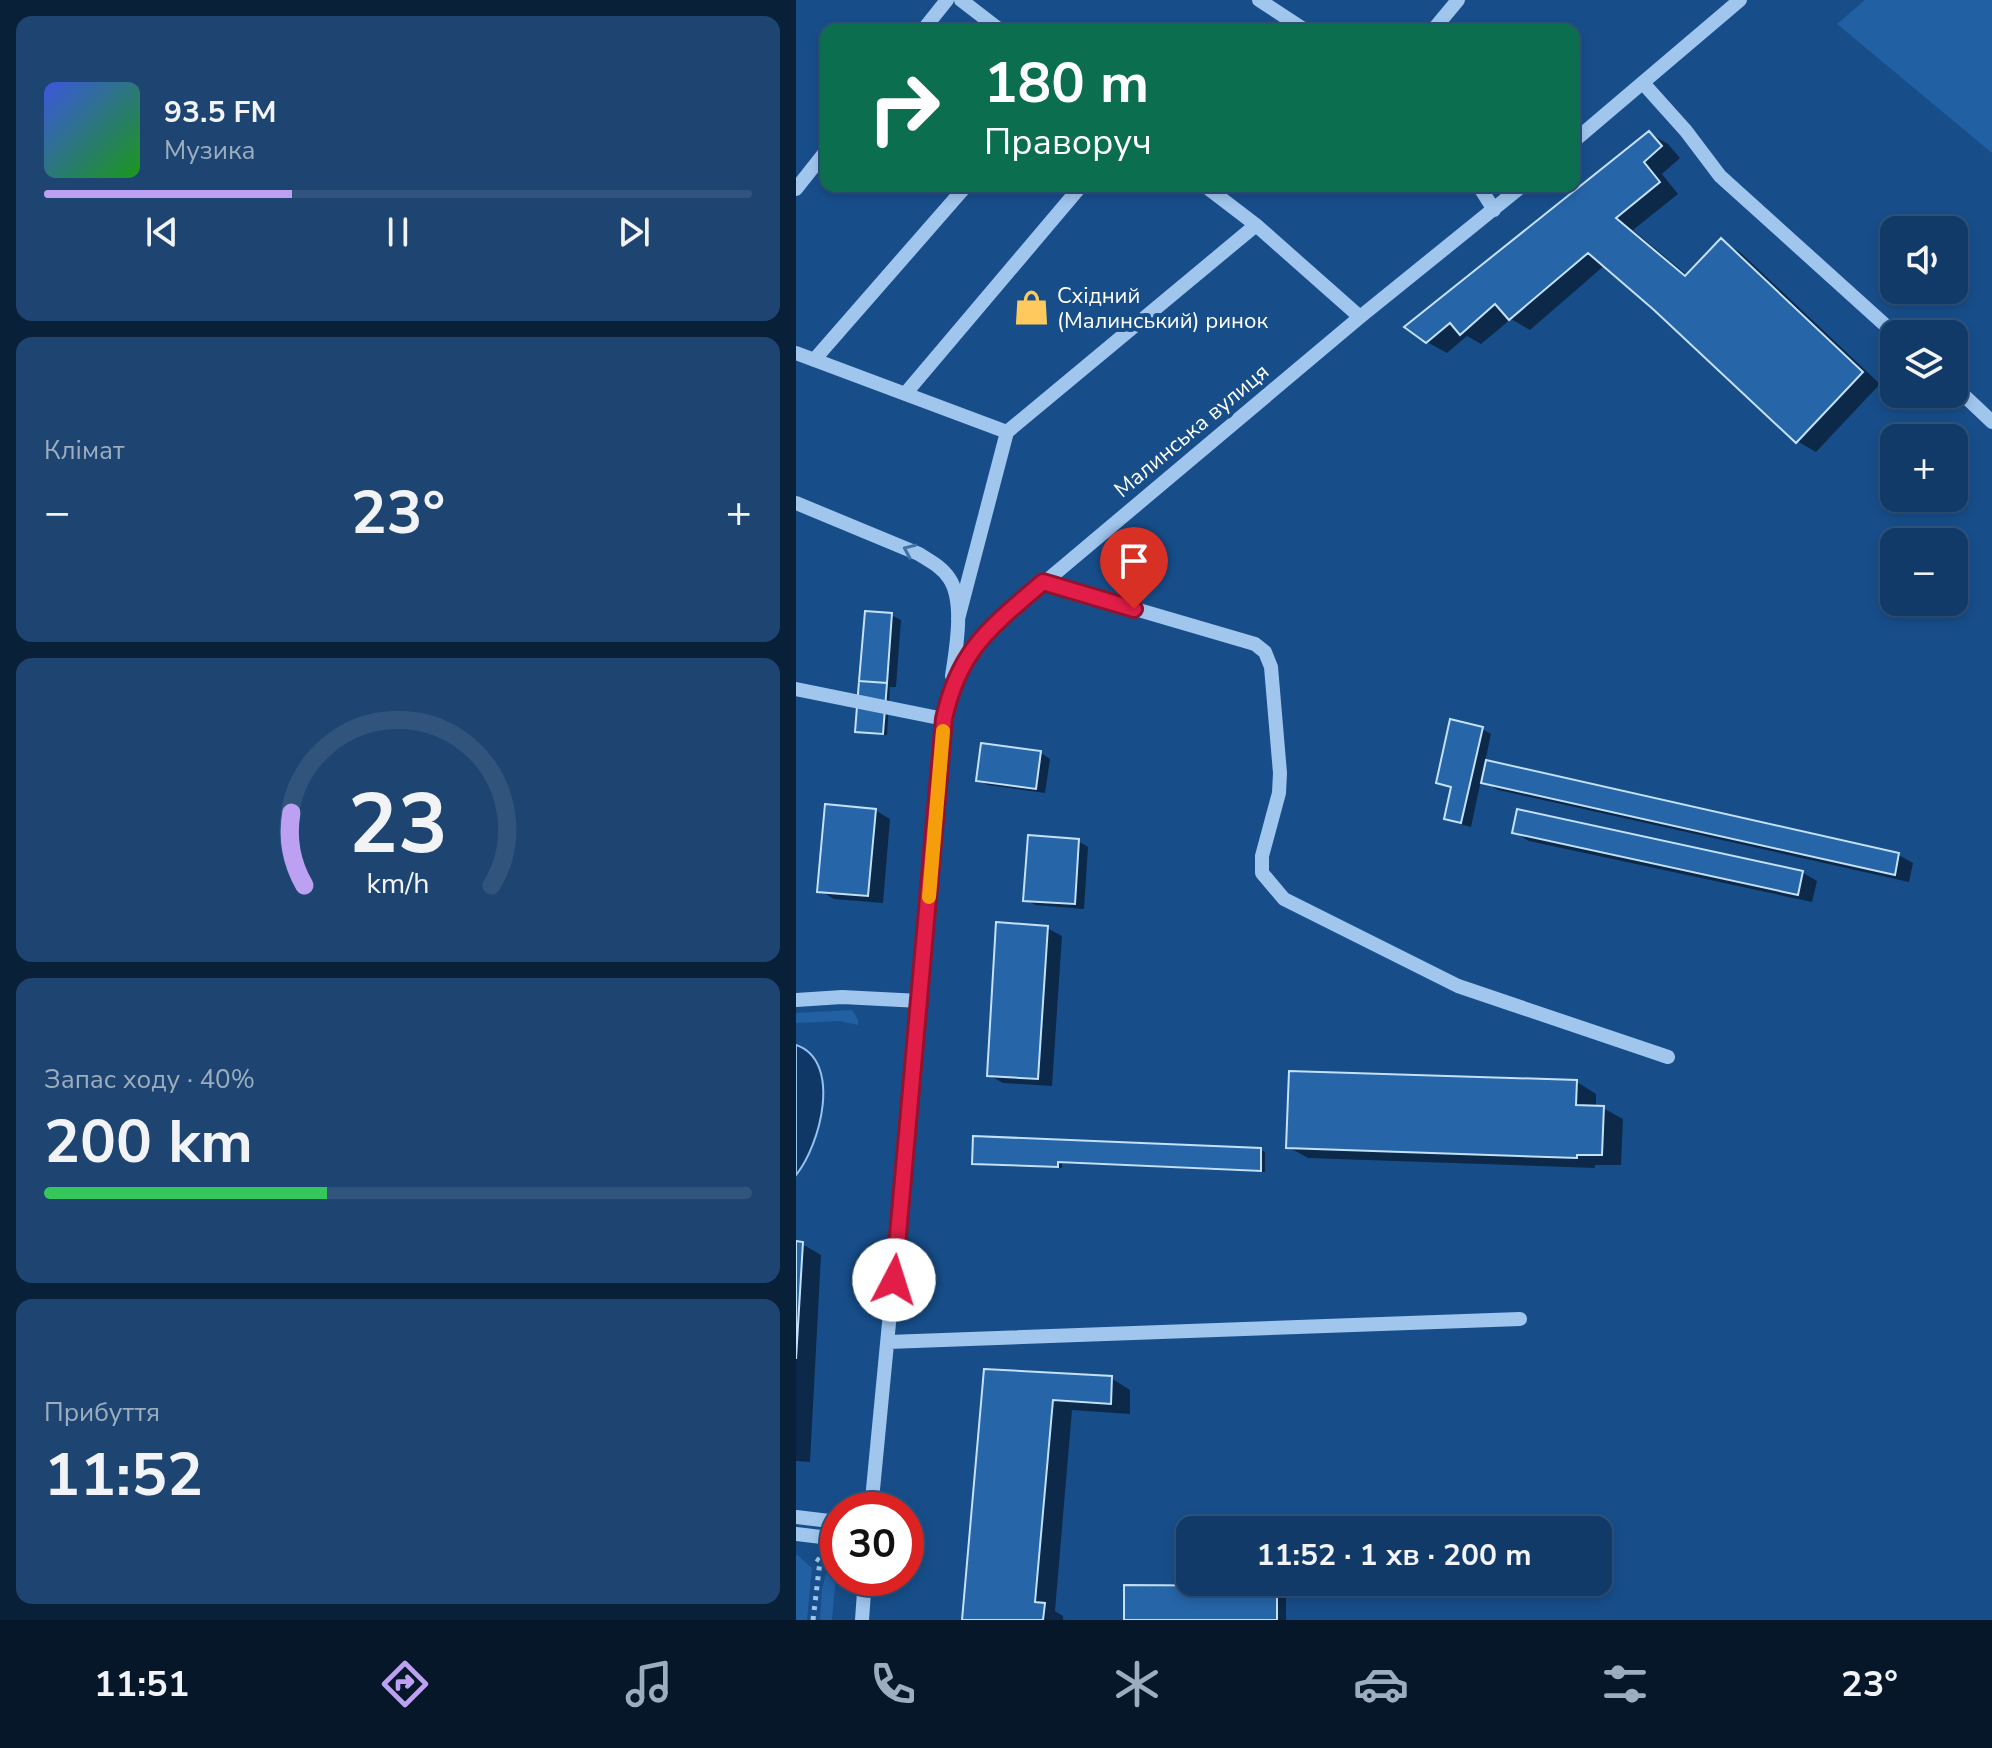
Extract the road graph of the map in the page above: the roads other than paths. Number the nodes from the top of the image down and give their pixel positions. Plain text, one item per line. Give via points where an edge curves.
1 (947, 0) edge
2 (961, 0) edge
3 (1259, 0) edge
4 (1458, 0) edge
5 (1740, 0) edge
6 (928, 24) edge
7 (992, 24) edge
8 (1296, 24) edge
9 (1438, 24) edge
10 (1643, 83) junction
11 (1580, 136) edge
12 (820, 159) edge
13 (796, 189) edge
14 (961, 192) edge
15 (1076, 192) edge
16 (1213, 192) edge
17 (1483, 192) edge
18 (1515, 192) edge
19 (1494, 210) junction
20 (1256, 225) junction
21 (1360, 317) junction
22 (1880, 320) edge
23 (796, 353) edge
24 (814, 360) junction
25 (905, 394) junction
26 (1968, 399) edge
27 (1992, 422) edge
28 (1007, 432) junction
29 (796, 503) edge
30 (976, 546) junction
31 (936, 566) dead end
32 (1043, 582) junction
33 (958, 619) junction
34 (796, 689) edge
35 (951, 689) junction
36 (944, 719) junction
37 (796, 1000) edge
38 (920, 1001) junction
39 (1668, 1057) dead end
40 (1520, 1319) dead end
41 (888, 1342) junction
42 (873, 1492) edge
43 (796, 1517) edge
44 (820, 1520) edge
45 (796, 1534) edge
46 (820, 1537) edge
47 (864, 1596) edge
48 (862, 1620) edge

1 - 6 street
2 - 7 street
3 - 8 street
4 - 9 street
5 - 10 street
10 - 11 street
10 - 22 street via 1720,176
12 - 13 street
14 - 24 street
15 - 25 street
16 - 20 street
17 - 19 street
18 - 19 street, Малинська вулиця
19 - 21 street, Малинська вулиця
20 - 21 street
20 - 28 street
21 - 32 street, Малинська вулиця
23 - 24 street
24 - 25 street
25 - 28 street
26 - 27 street
28 - 30 street
33 -> 29 street via 950,579 937,565
30 - 31 street via 965,564
30 - 33 street
32 - 35 street, Малинська вулиця via 978,642
32 - 39 street via 1255,644 1265,652 1271,667 1280,773 1262,873 1284,899 1458,986
33 - 35 street
34 - 36 street
35 - 36 street, Малинська вулиця
36 - 38 street, Малинська вулиця
37 - 38 street
38 - 41 street, Малинська вулиця
40 - 41 street
41 - 42 street, Малинська вулиця
43 - 44 street
45 - 46 street
47 - 48 street

